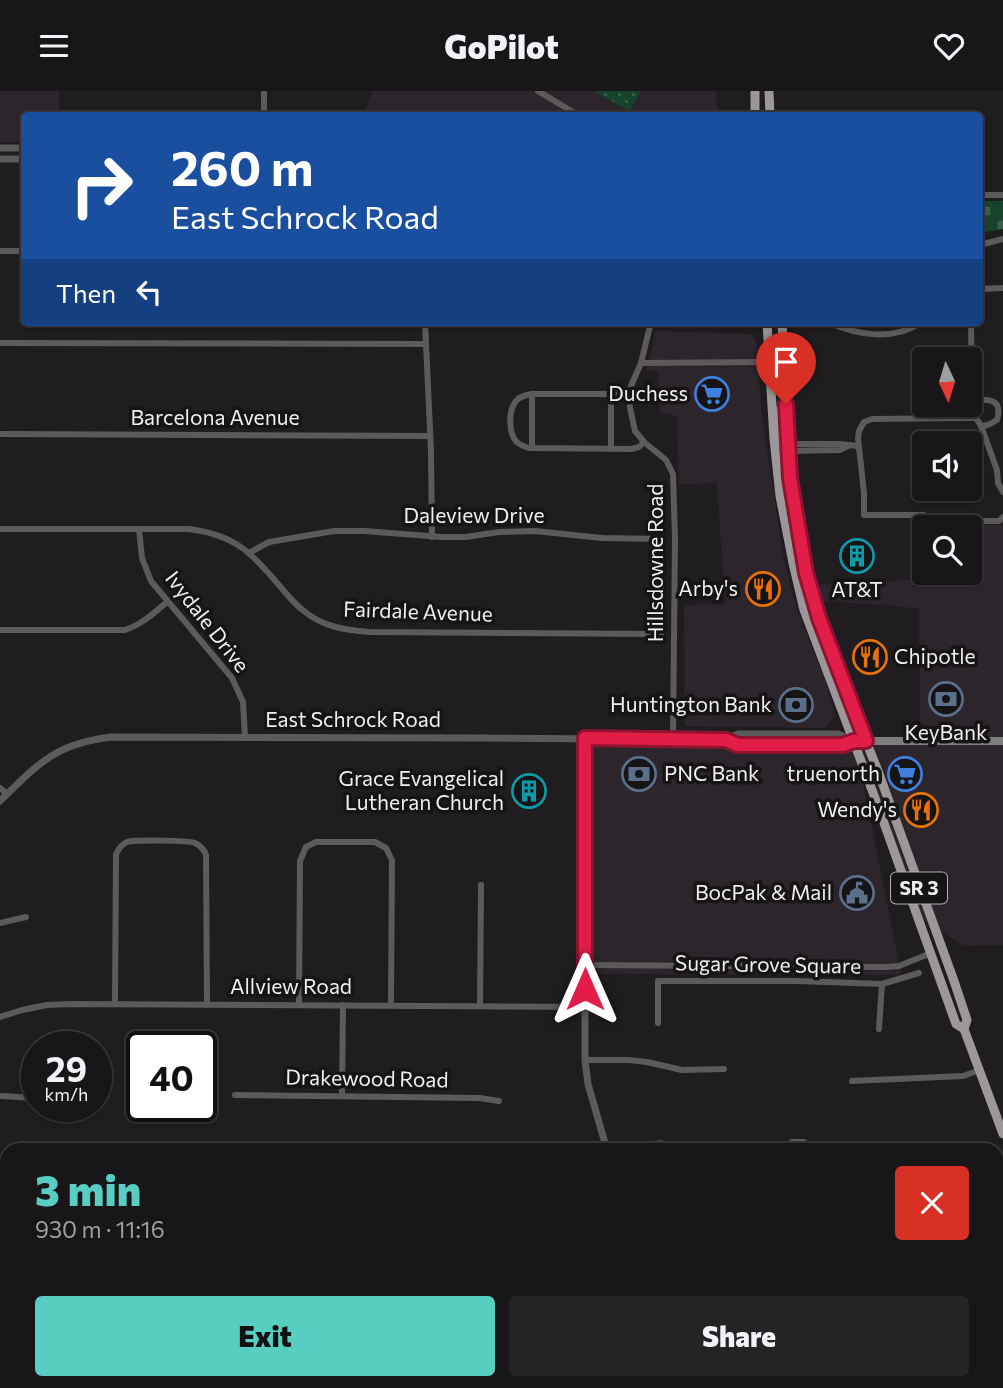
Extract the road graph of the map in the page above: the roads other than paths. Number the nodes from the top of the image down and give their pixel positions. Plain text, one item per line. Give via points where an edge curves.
1 (264, 91) edge
2 (538, 91) edge
3 (755, 91) edge
4 (769, 91) edge
5 (264, 112) edge
6 (573, 112) edge
7 (755, 112) edge
8 (770, 112) edge
9 (0, 148) edge
10 (21, 148) edge
11 (0, 159) edge
12 (21, 159) edge
13 (983, 195) edge
14 (1003, 195) edge
15 (1003, 239) edge
16 (983, 244) edge
17 (0, 251) edge
18 (21, 251) edge
19 (1003, 288) edge
20 (983, 289) edge
21 (425, 326) edge
22 (650, 326) edge
23 (767, 326) edge
24 (782, 326) edge
25 (838, 326) edge
26 (914, 326) edge
27 (971, 326) edge
28 (0, 343) edge
29 (426, 344) junction
30 (971, 347) edge
31 (770, 362) junction
32 (641, 363) junction
33 (532, 394) junction
34 (611, 394) junction
35 (629, 394) junction
36 (982, 400) edge
37 (976, 418) joint
38 (981, 426) junction
39 (0, 434) edge
40 (430, 436) junction
41 (645, 442) junction
42 (859, 446) junction
43 (781, 447) junction
44 (532, 448) junction
45 (611, 449) junction
46 (778, 478) junction
47 (1003, 492) edge
48 (781, 501) junction
49 (794, 512) junction
50 (1003, 517) edge
51 (0, 529) edge
52 (139, 529) junction
53 (432, 537) junction
54 (660, 539) dead end
55 (250, 553) junction
56 (813, 598) junction
57 (802, 600) junction
58 (167, 601) junction
59 (0, 630) edge
60 (661, 634) dead end
61 (834, 661) junction
62 (245, 737) junction
63 (585, 738) junction
64 (673, 739) junction
65 (854, 741) junction
66 (866, 741) junction
67 (1003, 741) edge
68 (0, 788) edge
69 (7, 794) junction
70 (0, 801) edge
71 (897, 827) junction
72 (905, 881) junction
73 (481, 885) dead end
74 (26, 917) dead end
75 (0, 923) edge
76 (942, 950) junction
77 (931, 953) junction
78 (585, 965) junction
79 (919, 973) dead end
80 (882, 983) junction
81 (961, 1002) junction
82 (115, 1004) junction
83 (207, 1005) junction
84 (299, 1005) junction
85 (342, 1005) junction
86 (391, 1005) junction
87 (481, 1006) junction
88 (584, 1007) junction
89 (0, 1017) edge
90 (657, 1023) dead end
91 (965, 1024) junction
92 (879, 1029) dead end
93 (585, 1060) junction
94 (724, 1069) dead end
95 (980, 1070) junction
96 (852, 1081) dead end
97 (235, 1095) dead end
98 (342, 1095) junction
99 (0, 1096) edge
100 (21, 1097) edge
101 (499, 1101) dead end
102 (1003, 1134) edge
103 (792, 1142) dead end
104 (605, 1143) edge
105 (806, 1143) edge

1 - 5 street
2 - 6 street
3 - 7 main road
4 - 8 main road
9 - 10 street
11 - 12 street
13 - 14 street
15 - 16 street
17 - 18 street
19 - 20 street
21 - 29 street
22 - 32 street
23 - 31 main road, SR 3
24 - 43 main road, SR 3
25 - 26 street via 873,335
27 - 30 street
28 - 29 street
29 - 40 street
31 - 32 street
31 - 43 main road, SR 3 via 771,398
32 - 35 street
33 - 34 street
33 - 44 street
33 - 44 street via 517,400 510,421 519,444
34 - 35 street
34 - 45 street
35 - 41 street, Hillsdowne Road via 635,431
36 - 38 street via 992,400 999,412 994,423
37 - 38 street
37 - 42 street via 868,420 859,431
38 - 47 street
39 - 40 street, Barcelona Avenue
40 - 53 street
41 - 45 street via 639,447
41 - 64 street, Hillsdowne Road via 666,460 674,479
42 - 43 street via 840,450
42 - 50 street via 864,515 924,515 933,521 999,521
43 - 46 main road, SR 3
43 - 49 main road, SR 3
44 - 45 street
46 - 48 main road, SR 3
46 - 49 main road via 786,483
48 - 56 main road via 790,516 807,594
48 - 57 main road, SR 3
49 - 56 main road, SR 3
51 - 52 street, Fairdale Avenue
52 - 55 street, Fairdale Avenue via 205,531
52 - 58 street, Ivydale Drive via 142,558 151,581
53 - 54 street, Daleview Drive via 535,531
53 - 55 street, Daleview Drive via 334,531 269,543
55 - 60 street, Fairdale Avenue via 302,610 346,630
56 - 61 main road, SR 3
57 - 61 main road via 810,605
57 - 65 main road, SR 3
58 - 59 street via 125,630
58 - 62 street, Ivydale Drive via 232,678 243,702
61 - 66 main road, SR 3
62 - 63 street, East Schrock Road
62 - 69 street, East Schrock Road via 85,741 45,759
63 - 64 street, East Schrock Road
63 - 78 street
64 - 65 street, East Schrock Road via 841,734
65 - 66 main road, East Schrock Road
65 - 71 main road via 862,747
65 - 72 main road, SR 3
66 - 67 main road, East Schrock Road
66 - 71 main road, SR 3
68 - 69 street
69 - 70 street, East Schrock Road
71 - 76 main road, SR 3
72 - 76 main road via 915,894 934,945
72 - 77 main road, SR 3
73 - 87 street
74 - 75 street
76 - 81 main road, SR 3
77 - 78 street via 886,967
77 - 81 main road via 939,958 949,990
77 - 91 main road, SR 3 via 956,1024
78 - 88 street
79 - 80 street, Sugar Grove Square
80 - 90 street, Sugar Grove Square via 658,981
80 - 92 street
81 - 91 main road, SR 3
82 - 83 street, Allview Road
82 - 83 street via 116,854 132,841 190,842 204,849
82 - 89 street, Allview Road via 47,1005
83 - 84 street, Allview Road
84 - 85 street, Allview Road
84 - 86 street via 300,860 306,847 316,842 375,842 386,848 392,860
85 - 86 street, Allview Road
85 - 98 street
86 - 87 street, Allview Road
87 - 88 street, Allview Road
88 - 93 street
91 - 95 main road, SR 3
93 - 94 street via 629,1060 682,1070
93 - 104 street
95 - 96 street via 963,1076
95 - 102 main road, SR 3
97 - 98 street, Drakewood Road
98 - 101 street, Drakewood Road
99 - 100 street
103 - 105 street

